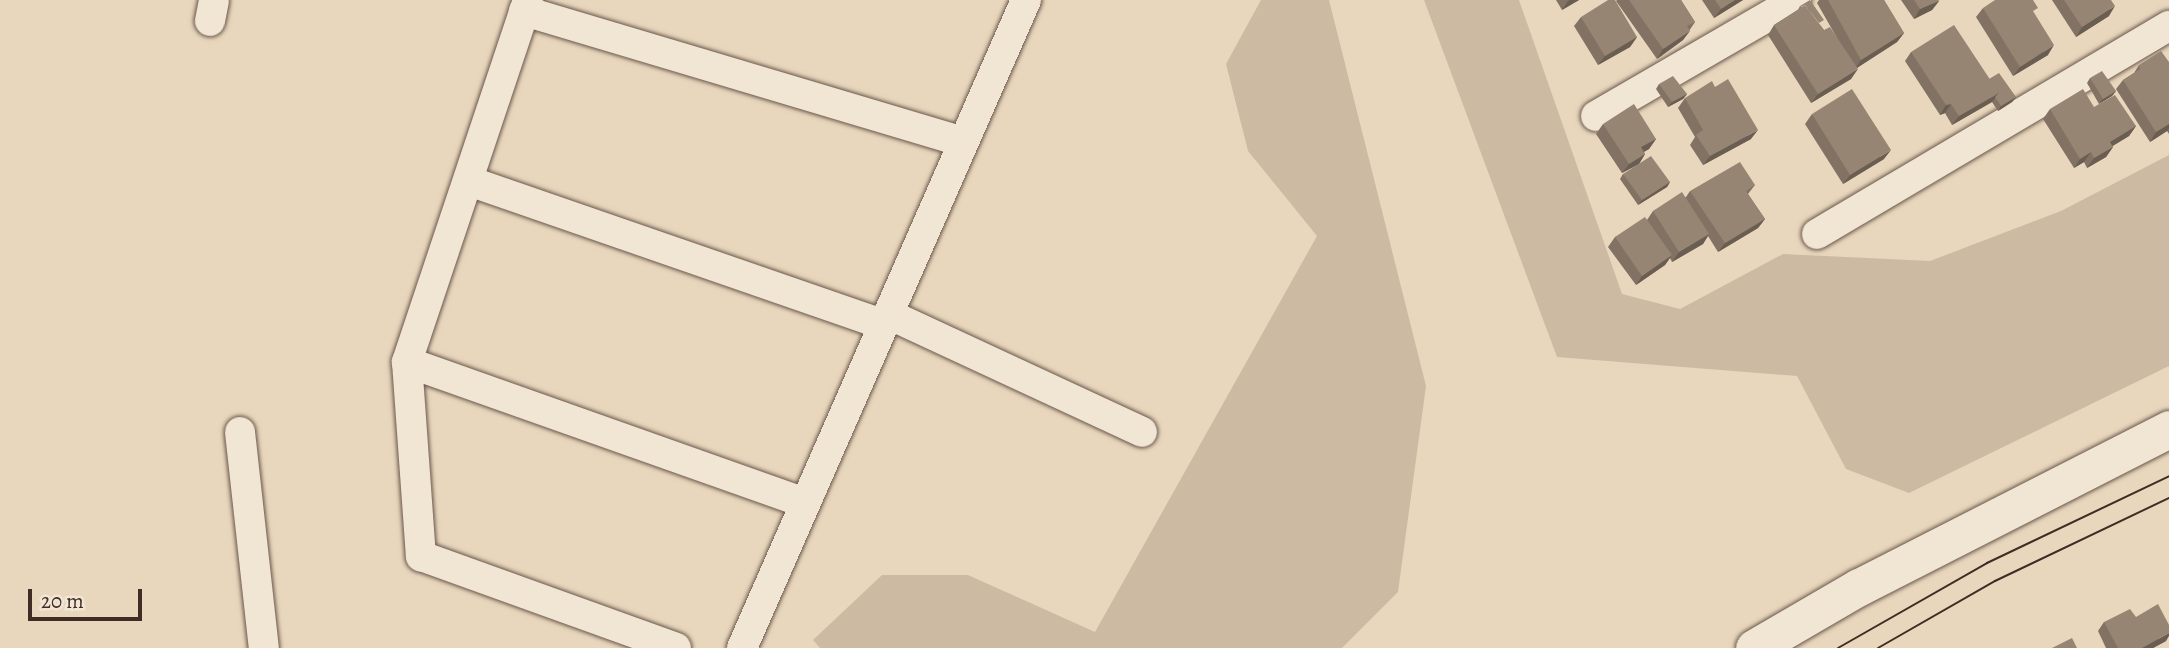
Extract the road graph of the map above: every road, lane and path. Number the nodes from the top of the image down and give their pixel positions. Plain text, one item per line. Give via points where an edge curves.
1 (1026, 0) edge
2 (1797, 0) edge
3 (526, 5) edge
4 (2169, 26) edge
5 (1597, 116) dead end
6 (964, 142) junction
7 (469, 181) junction
8 (1818, 234) dead end
9 (886, 319) junction
10 (407, 362) junction
11 (2169, 429) edge
12 (240, 432) dead end
13 (1142, 432) dead end
14 (805, 502) junction
15 (264, 648) edge
16 (676, 648) edge
17 (742, 648) edge
18 (1754, 648) edge

1 - 6 street
2 - 5 street
3 - 6 street
3 - 7 street
4 - 8 street
6 - 9 street
7 - 9 street
7 - 10 street
9 - 13 street
9 - 14 street
10 - 14 street
10 - 16 street via 421,556
11 - 18 street via 1859,587
12 - 15 street
14 - 17 street

